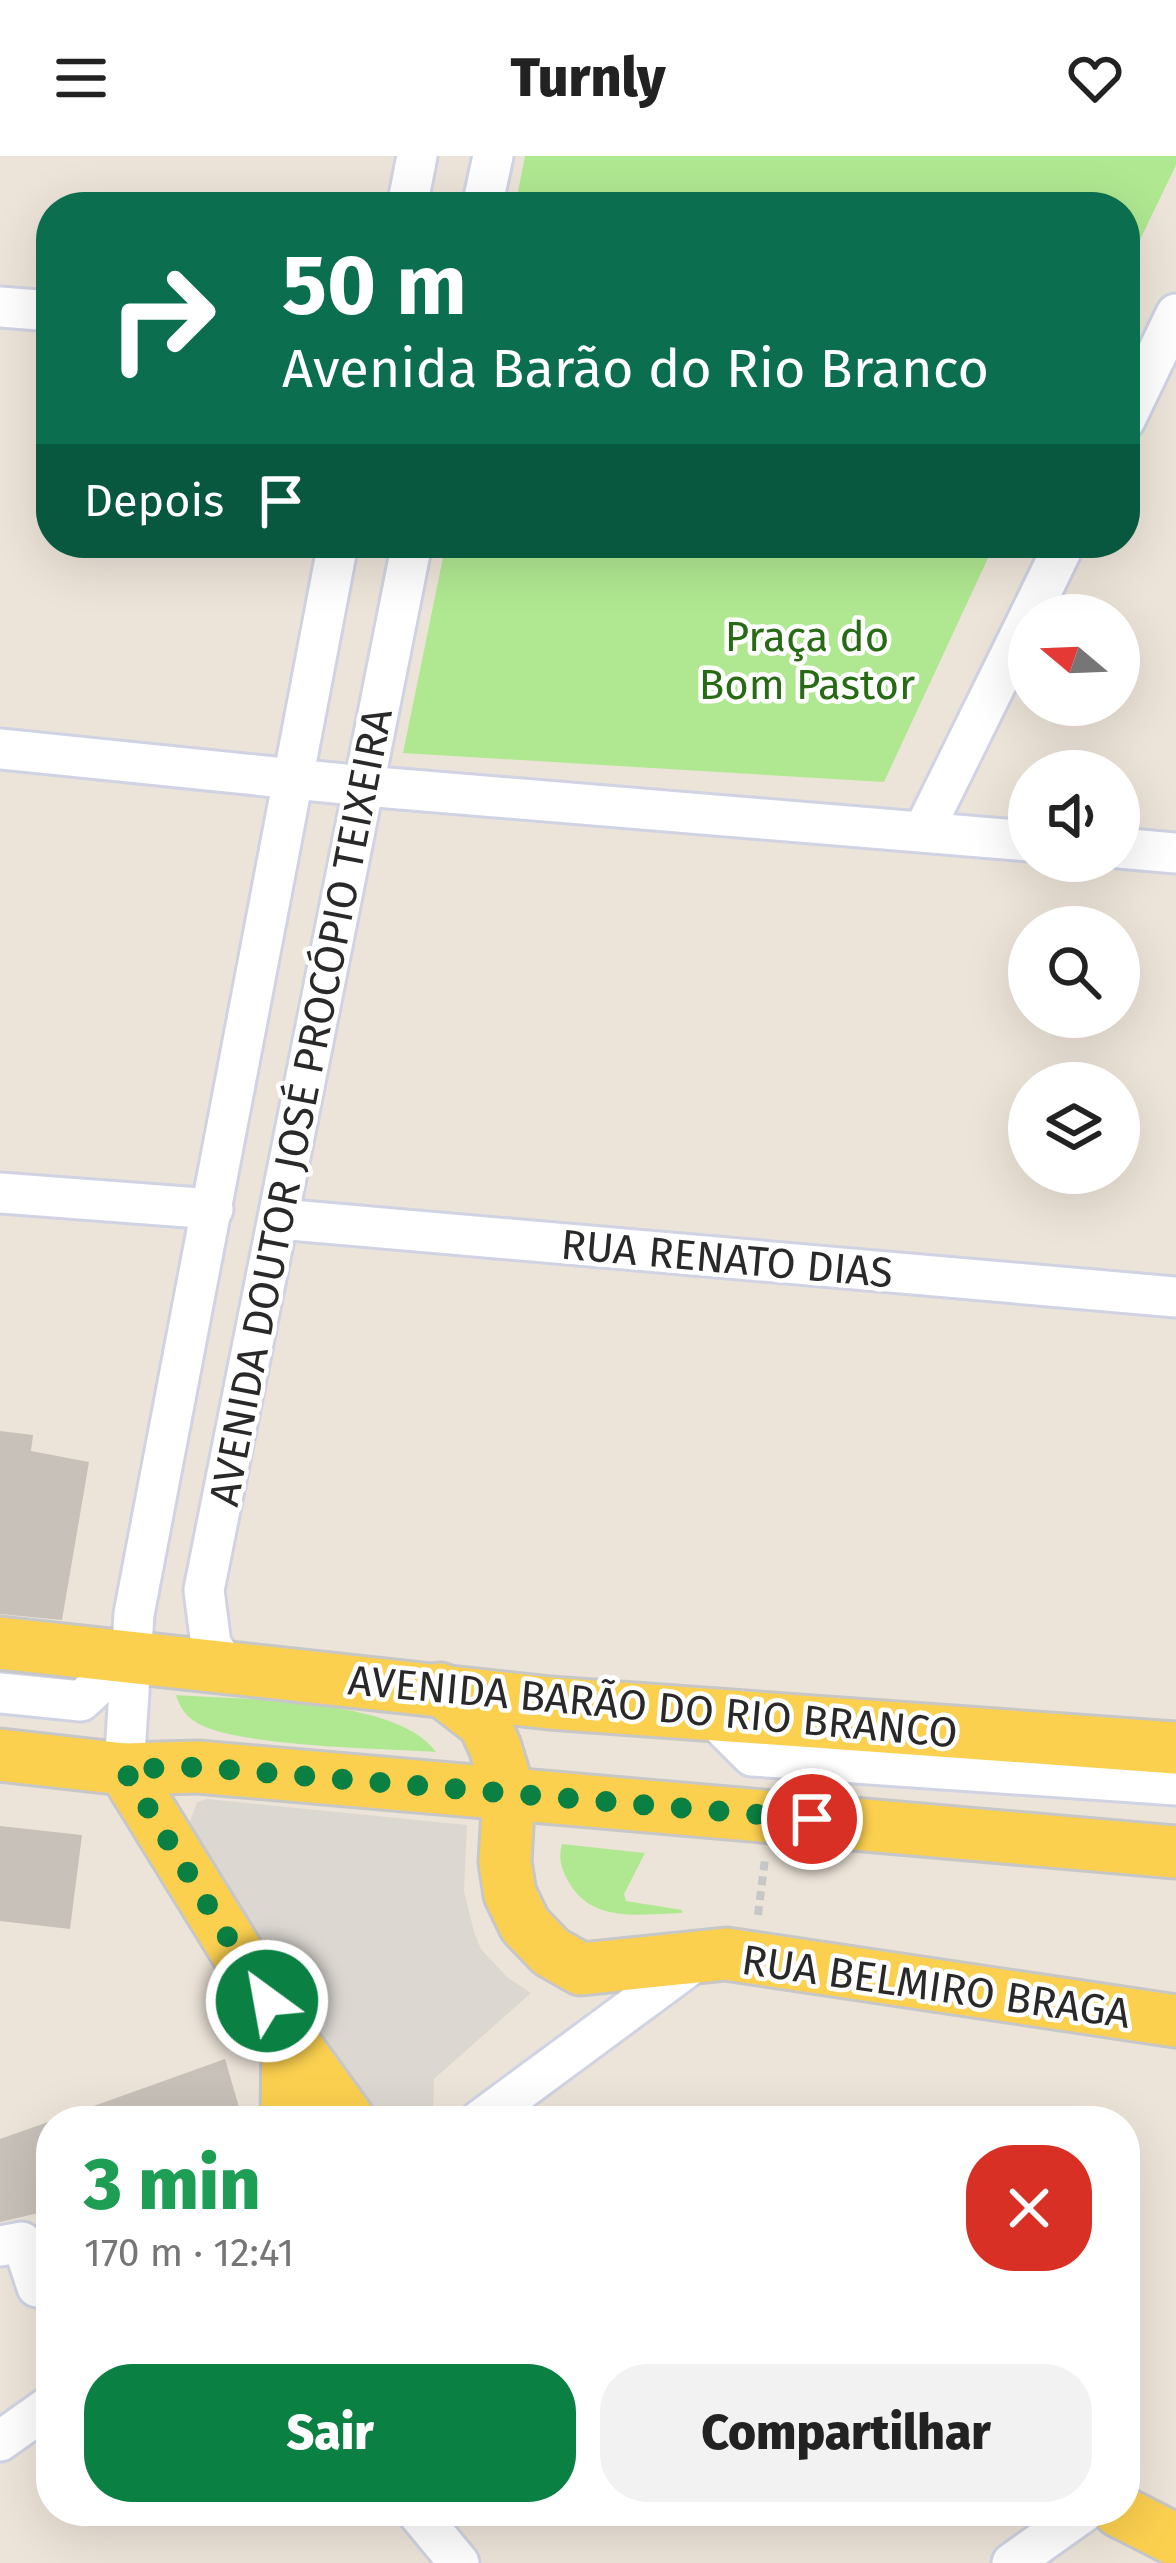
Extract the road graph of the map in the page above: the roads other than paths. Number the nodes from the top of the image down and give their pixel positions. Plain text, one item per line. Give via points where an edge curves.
1 (417, 156) edge
2 (493, 156) edge
3 (410, 192) edge
4 (485, 192) edge
5 (0, 307) edge
6 (36, 310) edge
7 (1176, 314) edge
8 (1140, 389) edge
9 (335, 558) edge
10 (409, 558) edge
11 (1058, 558) edge
12 (1040, 594) edge
13 (1008, 659) edge
14 (0, 749) edge
15 (290, 779) junction
16 (364, 786) junction
17 (923, 832) junction
18 (1008, 839) edge
19 (1140, 850) edge
20 (1176, 853) edge
21 (0, 1192) edge
22 (213, 1209) junction
23 (279, 1220) junction
24 (1176, 1297) edge
25 (0, 1642) edge
26 (130, 1656) junction
27 (227, 1667) junction
28 (440, 1690) junction
29 (0, 1694) edge
30 (81, 1701) junction
31 (712, 1716) junction
32 (1176, 1748) edge
33 (0, 1755) edge
34 (124, 1769) junction
35 (1176, 1785) edge
36 (509, 1793) junction
37 (1176, 1841) edge
38 (1120, 1845) junction
39 (1176, 1852) edge
40 (697, 1960) junction
41 (1176, 2021) edge
42 (288, 2035) junction
43 (287, 2106) edge
44 (339, 2106) edge
45 (499, 2106) edge
46 (0, 2246) edge
47 (36, 2269) edge
48 (36, 2416) edge
49 (0, 2441) edge
50 (1140, 2522) edge
51 (428, 2526) edge
52 (1064, 2526) edge
53 (1176, 2540) edge
54 (459, 2563) edge
55 (1012, 2563) edge

1 - 3 street
2 - 4 street
5 - 6 street
7 - 8 street
9 - 15 street, AVENIDA DOUTOR JOSÉ PROCÓPIO TEIXEIRA
10 - 16 street, AVENIDA DOUTOR JOSÉ PROCÓPIO TEIXEIRA
11 - 12 street
13 - 17 street
14 - 15 street
15 - 16 street
15 - 22 street, AVENIDA DOUTOR JOSÉ PROCÓPIO TEIXEIRA
16 - 17 street
16 - 23 street, AVENIDA DOUTOR JOSÉ PROCÓPIO TEIXEIRA
17 - 18 street
19 - 20 street
21 - 22 street
22 - 26 street, AVENIDA DOUTOR JOSÉ PROCÓPIO TEIXEIRA
23 - 24 street, RUA RENATO DIAS
23 - 27 street, AVENIDA DOUTOR JOSÉ PROCÓPIO TEIXEIRA via 204,1590 211,1645
25 - 26 main road, AVENIDA BARÃO DO RIO BRANCO
26 - 27 main road, AVENIDA BARÃO DO RIO BRANCO
26 - 30 street
26 - 34 street, AVENIDA DOUTOR JOSÉ PROCÓPIO TEIXEIRA
27 - 28 main road, AVENIDA BARÃO DO RIO BRANCO
28 - 31 main road, AVENIDA BARÃO DO RIO BRANCO
28 - 36 main road via 484,1724
29 - 30 street
30 - 34 street
31 - 32 main road, AVENIDA BARÃO DO RIO BRANCO
31 - 35 street via 752,1756
33 - 34 main road
34 - 36 main road via 198,1767
34 - 42 main road
36 - 38 main road
36 - 40 main road, RUA BELMIRO BRAGA via 510,1894 551,1952 580,1969
37 - 38 main road
38 - 39 main road
40 - 41 main road, RUA BELMIRO BRAGA via 726,1954
40 - 45 street
42 - 43 main road
42 - 44 main road
46 - 47 street via 22,2242
48 - 49 street
50 - 53 main road
51 - 54 street
52 - 55 street

